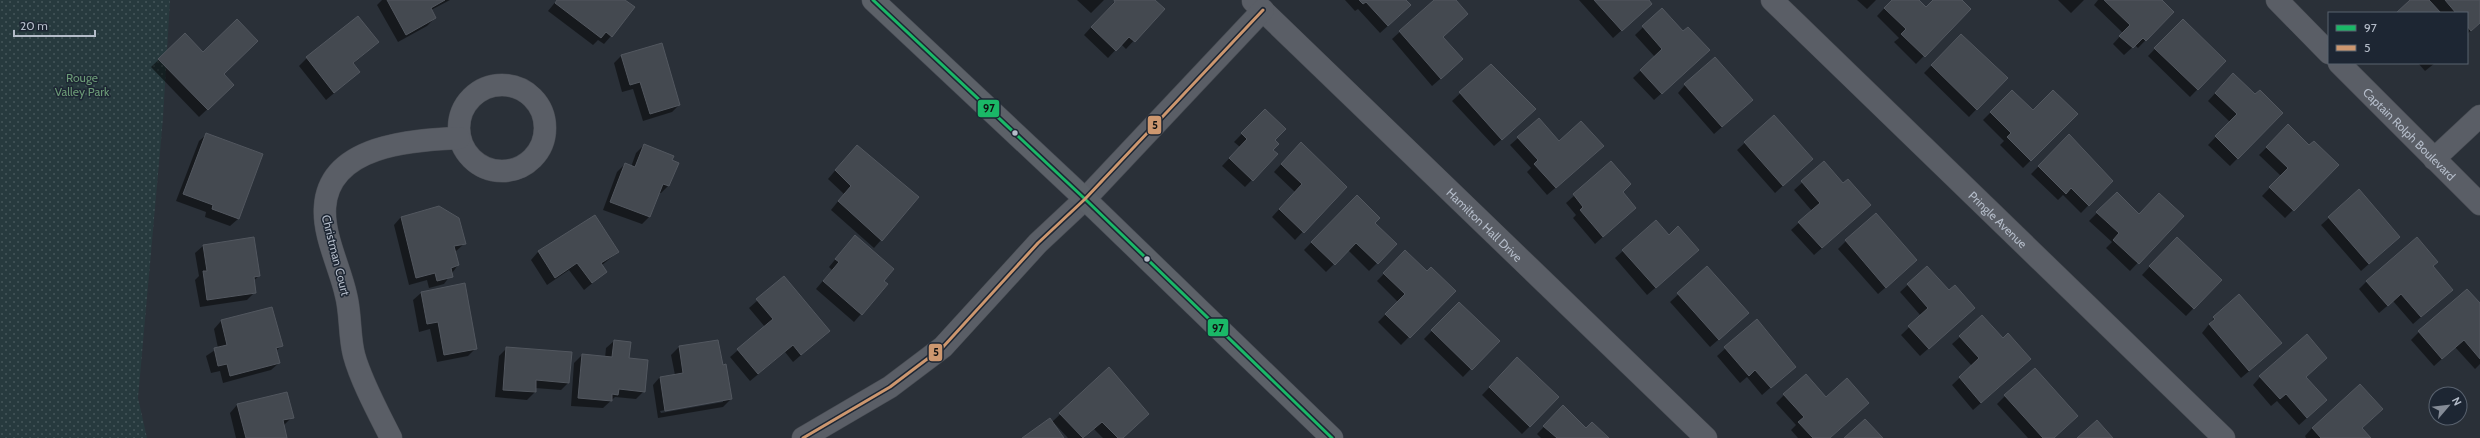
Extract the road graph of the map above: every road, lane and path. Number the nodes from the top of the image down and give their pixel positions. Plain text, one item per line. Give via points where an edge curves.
1 (873, 0) edge
2 (1772, 0) edge
3 (2277, 0) edge
4 (1257, 5) edge
5 (2328, 52) edge
6 (2340, 64) edge
7 (2480, 116) edge
8 (459, 138) dead end
9 (2434, 160) junction
10 (1084, 199) junction
11 (2480, 204) edge
12 (391, 438) edge
13 (803, 438) edge
14 (1332, 438) edge
15 (1706, 438) edge
16 (2224, 438) edge

1 - 10 main road
2 - 16 street, Pringle Avenue
3 - 5 street
4 - 10 street
4 - 15 street, Hamilton Hall Drive
6 - 9 street, Captain Rolph Boulevard
7 - 9 street
8 - 12 street, Christman Court via 413,140 376,149 348,164 330,182 324,207 328,232 346,296 354,355
9 - 11 street, Captain Rolph Boulevard
10 - 13 street via 1038,243 942,348 890,388
10 - 14 main road

